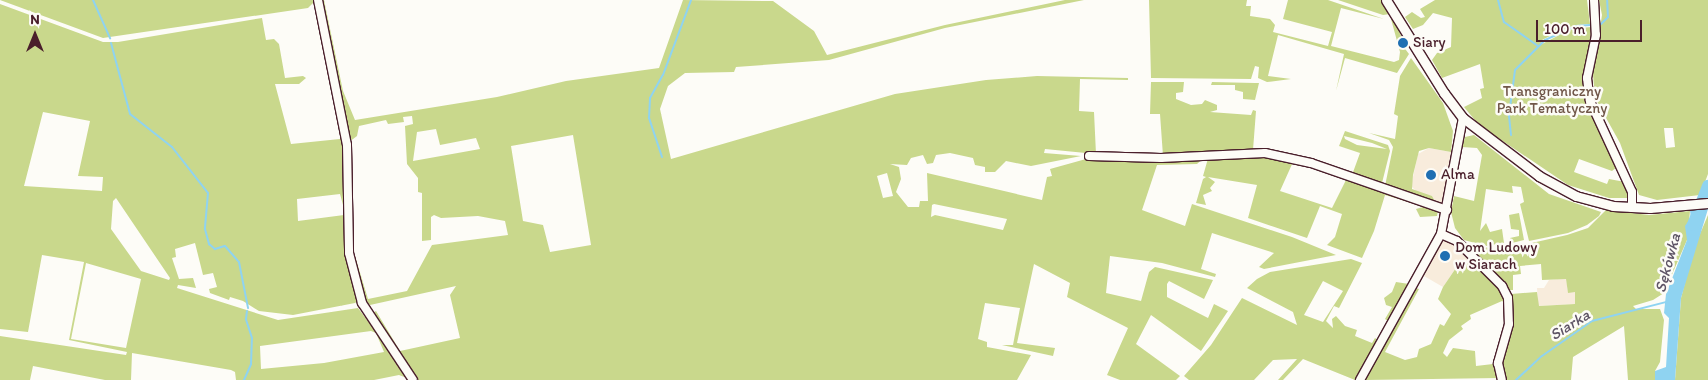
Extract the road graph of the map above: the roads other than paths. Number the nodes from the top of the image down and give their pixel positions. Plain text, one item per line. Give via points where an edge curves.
1 (318, 0) edge
2 (1386, 0) edge
3 (1594, 0) edge
4 (1463, 118) junction
5 (1089, 156) dead end
6 (1708, 203) edge
7 (1632, 208) junction
8 (1447, 210) junction
9 (1441, 234) junction
10 (1501, 377) edge
11 (413, 380) edge
12 (1360, 380) edge

1 - 11 street via 347,145 349,253 362,303
2 - 4 main road
3 - 7 street via 1596,35 1587,78 1590,101 1630,186
4 - 7 main road via 1491,143 1558,188 1594,202
4 - 8 street
5 - 8 street via 1161,158 1260,152 1311,163
6 - 7 main road
8 - 9 street
9 - 10 street via 1457,241 1502,286 1508,298 1509,324 1499,353
9 - 12 street

